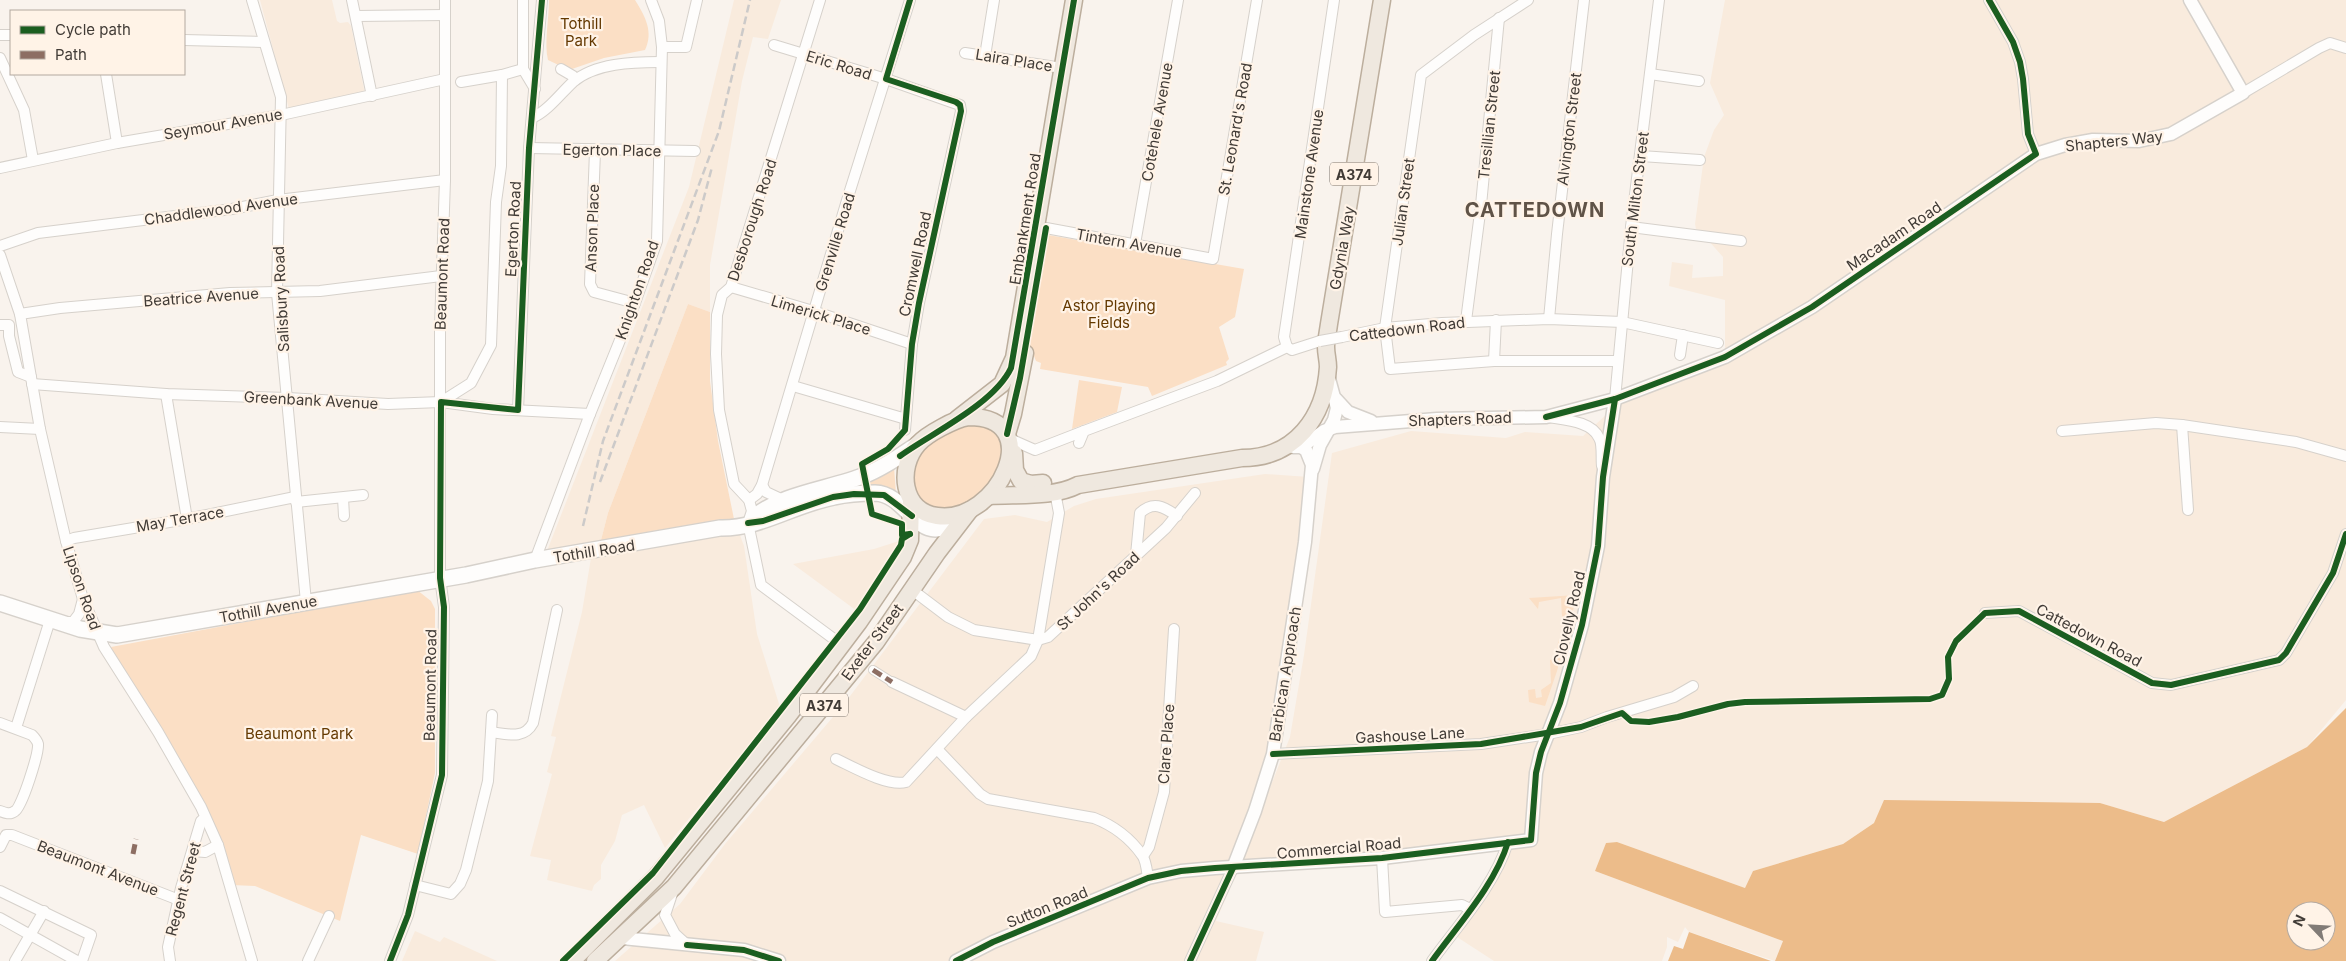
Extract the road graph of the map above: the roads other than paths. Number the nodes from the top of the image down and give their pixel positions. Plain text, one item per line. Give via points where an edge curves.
1 (252, 0) edge
2 (352, 0) edge
3 (445, 0) edge
4 (523, 0) edge
5 (542, 0) edge
6 (651, 0) edge
7 (697, 0) edge
8 (820, 0) edge
9 (910, 0) edge
10 (994, 0) edge
11 (1074, 0) edge
12 (1084, 0) edge
13 (1178, 0) edge
14 (1257, 0) edge
15 (1334, 0) edge
16 (1382, 0) edge
17 (1528, 0) edge
18 (1584, 0) edge
19 (1660, 0) edge
20 (1988, 0) edge
21 (2190, 0) edge
22 (445, 15) junction
23 (356, 16) junction
24 (1499, 18) junction
25 (185, 40) edge
26 (263, 42) junction
27 (774, 44) dead end
28 (662, 47) junction
29 (2346, 48) edge
30 (965, 53) dead end
31 (804, 54) junction
32 (985, 56) junction
33 (0, 58) edge
34 (660, 62) junction
35 (1062, 68) junction
36 (522, 69) junction
37 (561, 69) dead end
38 (1650, 74) junction
39 (106, 75) edge
40 (502, 75) junction
41 (886, 79) junction
42 (445, 80) junction
43 (576, 80) junction
44 (1699, 81) dead end
45 (461, 82) dead end
46 (535, 89) junction
47 (2243, 94) junction
48 (372, 96) junction
49 (960, 105) joint
50 (281, 114) junction
51 (532, 118) junction
52 (117, 142) junction
53 (529, 148) junction
54 (659, 150) junction
55 (595, 151) junction
56 (695, 151) dead end
57 (2036, 154) junction
58 (1641, 156) junction
59 (32, 160) junction
60 (1700, 160) dead end
61 (0, 168) edge
62 (445, 180) junction
63 (278, 200) junction
64 (1631, 227) junction
65 (1046, 228) junction
66 (1741, 241) dead end
67 (1135, 244) junction
68 (0, 246) edge
69 (0, 255) edge
70 (1213, 259) joint
71 (441, 276) junction
72 (731, 287) junction
73 (277, 293) junction
74 (635, 302) junction
75 (814, 311) junction
76 (20, 314) junction
77 (1549, 318) junction
78 (1496, 320) junction
79 (1466, 321) junction
80 (1622, 322) junction
81 (0, 325) edge
82 (1385, 328) junction
83 (1683, 335) junction
84 (1718, 343) dead end
85 (912, 344) junction
86 (1318, 346) junction
87 (1287, 347) junction
88 (1680, 355) dead end
89 (1494, 361) junction
90 (1618, 361) junction
91 (1327, 371) junction
92 (32, 380) junction
93 (793, 386) junction
94 (166, 394) junction
95 (288, 398) junction
96 (1336, 399) junction
97 (1615, 399) junction
98 (441, 402) junction
99 (518, 410) junction
100 (590, 414) junction
101 (1546, 417) junction
102 (957, 419) junction
103 (1374, 422) junction
104 (2182, 425) junction
105 (0, 427) edge
106 (40, 429) junction
107 (1330, 429) junction
108 (1084, 431) junction
109 (2062, 432) dead end
110 (1009, 439) junction
111 (1079, 443) dead end
112 (918, 444) junction
113 (1301, 447) junction
114 (1283, 448) junction
115 (2346, 456) edge
116 (1242, 458) junction
117 (1312, 474) junction
118 (1604, 477) junction
119 (762, 484) junction
120 (1078, 484) junction
121 (1055, 492) junction
122 (1195, 493) dead end
123 (1034, 494) junction
124 (363, 495) dead end
125 (989, 496) junction
126 (343, 498) junction
127 (296, 499) junction
128 (749, 500) junction
129 (783, 500) junction
130 (911, 509) junction
131 (2188, 510) dead end
132 (966, 512) junction
133 (344, 516) dead end
134 (1176, 516) junction
135 (187, 518) junction
136 (748, 523) junction
137 (2346, 534) edge
138 (66, 541) junction
139 (937, 552) junction
140 (1136, 555) junction
141 (535, 560) junction
142 (440, 578) junction
143 (912, 589) junction
144 (83, 599) junction
145 (0, 602) edge
146 (306, 602) junction
147 (556, 610) dead end
148 (1985, 613) dead end
149 (56, 621) junction
150 (1174, 629) dead end
151 (96, 631) junction
152 (1038, 640) junction
153 (842, 645) junction
154 (873, 670) dead end
155 (892, 682) joint
156 (1693, 686) dead end
157 (492, 715) dead end
158 (966, 716) junction
159 (0, 723) edge
160 (16, 728) junction
161 (491, 732) junction
162 (1548, 734) junction
163 (937, 749) junction
164 (1273, 754) junction
165 (836, 759) dead end
166 (727, 787) junction
167 (750, 794) junction
168 (0, 811) edge
169 (205, 818) junction
170 (1532, 840) joint
171 (1508, 842) junction
172 (218, 845) junction
173 (0, 847) edge
174 (193, 852) junction
175 (1143, 856) junction
176 (1382, 858) junction
177 (1233, 868) junction
178 (1148, 878) junction
179 (416, 885) junction
180 (674, 887) junction
181 (0, 891) edge
182 (179, 900) junction
183 (1470, 909) junction
184 (44, 911) junction
185 (329, 916) dead end
186 (0, 918) edge
187 (31, 936) junction
188 (622, 938) junction
189 (687, 945) junction
190 (590, 955) edge
191 (15, 961) edge
192 (77, 961) edge
193 (82, 961) edge
194 (170, 961) edge
195 (252, 961) edge
196 (308, 961) edge
197 (390, 961) edge
198 (572, 961) edge
199 (779, 961) edge
200 (956, 961) edge
201 (1190, 961) edge
202 (1432, 961) edge

1 - 26 street, Salisbury Road
2 - 23 street
3 - 22 street, Beaumont Road
4 - 36 street
5 - 46 street, Egerton Road
6 - 28 street, Knighton Road via 659,21
7 - 28 street via 686,47
8 - 31 street, Desborough Road
9 - 41 street, Grenville Road
10 - 32 street
11 - 35 main road, Embankment Road
12 - 65 main road, Embankment Road
13 - 67 street, Cotehele Avenue
14 - 70 street, St. Leonard's Road
15 - 87 street, Mainstone Avenue via 1284,337
16 - 86 main road, Gdynia Way / A374
17 - 24 street
18 - 77 street, Alvington Street
19 - 38 street, South Milton Street
20 - 57 street via 2013,42 2020,62 2028,134
21 - 47 street
22 - 23 street
22 - 42 street, Beaumont Road
23 - 48 street
24 - 79 street, Tresillian Street
24 - 82 street, Julian Street via 1421,75
25 - 26 street
26 - 50 street, Salisbury Road via 281,98
27 - 31 street, Eric Road
28 - 34 street, Knighton Road
29 - 47 street via 2330,43
30 - 32 street, Laira Place
31 - 41 street, Eric Road
31 - 72 street, Desborough Road
32 - 35 street, Laira Place
33 - 59 street via 24,110
34 - 43 street via 604,68
34 - 54 street, Knighton Road
35 - 102 main road, Embankment Road via 1014,358 1002,384
36 - 40 street
36 - 46 street
37 - 43 street
38 - 44 street
38 - 58 street, South Milton Street
39 - 52 street
40 - 45 street
40 - 98 street via 501,166 496,202 491,344 471,382
41 - 49 street, Eric Road
41 - 75 street, Grenville Road
42 - 48 street, Seymour Avenue
42 - 62 street, Beaumont Road
43 - 51 street via 541,114
46 - 51 street, Egerton Road
47 - 57 street, Shapters Way via 2171,134 2139,141 2093,140
48 - 50 street, Seymour Avenue
49 - 85 street, Cromwell Road
50 - 52 street, Seymour Avenue
50 - 63 street, Salisbury Road
51 - 53 street, Egerton Road
52 - 59 street, Seymour Avenue
53 - 55 street, Egerton Place
53 - 99 street, Egerton Road
54 - 55 street, Egerton Place
54 - 56 street, Egerton Place
54 - 74 street, Knighton Road via 656,241
55 - 74 street, Anson Place via 590,284 594,292
57 - 97 street, Macadam Road via 1812,308 1725,357
58 - 60 street
58 - 64 street, South Milton Street
59 - 61 street, Seymour Avenue
62 - 63 street, Chaddlewood Avenue
62 - 71 street, Beaumont Road
63 - 68 street, Chaddlewood Avenue via 232,209 38,233
63 - 73 street, Salisbury Road
64 - 66 street
64 - 80 street, South Milton Street
65 - 67 street, Tintern Avenue
65 - 110 main road, Embankment Road
67 - 70 street, Tintern Avenue
69 - 76 street, Lipson Road
71 - 73 street, Beatrice Avenue
71 - 98 street, Beaumont Road
72 - 75 street, Limerick Place
72 - 128 street, Desborough Road via 722,295 717,315 719,410 734,484
73 - 76 street, Beatrice Avenue via 230,293
73 - 95 street, Salisbury Road
74 - 100 street, Knighton Road
75 - 85 street, Limerick Place
75 - 93 street, Grenville Road
76 - 92 street, Lipson Road
77 - 78 street, Cattedown Road
77 - 80 street, Cattedown Road
78 - 79 street, Cattedown Road
78 - 89 street
79 - 82 street, Cattedown Road
80 - 83 street, Cattedown Road
80 - 90 street, South Milton Street
81 - 92 street via 9,325 18,372
82 - 86 street, Cattedown Road, bridge via 1353,334
82 - 89 street, Julian Street via 1390,369
83 - 84 street, Cattedown Road
83 - 88 street
85 - 93 street, Cromwell Road via 906,425
86 - 87 street, Cattedown Road via 1292,350
86 - 91 main road, Gdynia Way / A374
86 - 116 main road, Gdynia Way / A374 via 1319,361 1312,395 1300,418 1284,435 1255,448
87 - 108 street, Cattedown Road via 1217,381
89 - 90 street
90 - 97 street, South Milton Street
91 - 96 street, Barbican Approach
91 - 114 main road, Gdynia Way / A374 via 1322,400 1315,416 1301,434
92 - 94 street, Greenbank Avenue
92 - 106 street, Lipson Road
93 - 119 street, Grenville Road
94 - 95 street, Greenbank Avenue
94 - 135 street
95 - 98 street, Greenbank Avenue via 388,404
95 - 127 street, Salisbury Road
96 - 103 street, Shapters Road via 1348,412
96 - 107 street, Barbican Approach via 1336,415
97 - 101 street, Shapters Road
97 - 118 street, Clovelly Road
98 - 99 street, Greenbank Avenue
98 - 142 street, Beaumont Road
99 - 100 street, Greenbank Avenue
100 - 141 street, Knighton Road
101 - 103 street, Shapters Road
101 - 118 street, Shapters Road via 1584,424 1594,430 1600,438
102 - 110 main road via 986,418
102 - 112 main road
103 - 107 street, Shapters Road
104 - 109 street via 2156,424
104 - 115 street via 2296,442
104 - 131 street
105 - 106 street
106 - 138 street, Lipson Road
107 - 113 street, Shapters Road
107 - 117 street, Barbican Approach via 1320,445
108 - 110 street, Cattedown Road via 1035,450
108 - 111 street
110 - 120 main road, Gdynia Way via 1014,451 1015,470 1021,481 1032,484 1064,480
110 - 125 main road via 1007,467
112 - 129 main road, Tothill Road via 883,467 864,475
112 - 130 main road via 906,475
113 - 114 street
113 - 117 street, Barbican Approach via 1311,459
114 - 116 main road, Gdynia Way / A374 via 1263,457
116 - 120 main road, Gdynia Way
117 - 164 street, Barbican Approach
118 - 162 street, Clovelly Road via 1598,546 1582,625
119 - 128 street, Grenville Road
119 - 129 street via 766,492
120 - 121 main road, Gdynia Way / A374
121 - 123 main road, Gdynia Way / A374
121 - 152 street via 1059,513
122 - 134 street, St John's Road
123 - 125 main road, Gdynia Way / A374
123 - 139 main road, A374 via 995,504
124 - 126 street, May Terrace
125 - 132 main road
126 - 127 street, May Terrace
126 - 133 street
127 - 135 street, May Terrace
127 - 146 street, Salisbury Road
128 - 136 street via 752,511
129 - 136 main road, Tothill Road
130 - 132 main road via 917,508 932,516
130 - 136 main road, Tothill Road via 884,495 854,494 833,497
130 - 153 main road, Exeter Street / A374 via 910,540 903,557
132 - 139 main road, Exeter Street / A374
134 - 140 street, St John's Road
134 - 140 street via 1154,504 1140,513
135 - 138 street, May Terrace
136 - 141 main road, Tothill Road
136 - 153 street via 761,585
137 - 148 street, Cattedown Road via 2333,573 2279,660 2171,685 2152,683 2019,611
138 - 144 street, Lipson Road
139 - 143 main road, Exeter Street / A374
140 - 152 street, St John's Road via 1048,637
141 - 142 main road, Tothill Road
142 - 146 main road, Tothill Avenue
142 - 179 street, Beaumont Road via 444,607 442,775
143 - 152 street via 948,617 974,630
143 - 167 main road, Exeter Street / A374 via 876,642
144 - 149 street via 73,622
144 - 151 street, Lipson Road
145 - 149 main road, Tothill Avenue
146 - 151 main road, Tothill Avenue via 117,634
147 - 161 street via 530,729 516,735
149 - 151 main road, Tothill Avenue
149 - 160 street
150 - 175 street, Clare Place via 1164,792 1149,847
151 - 169 street, Lipson Road via 158,732
152 - 158 street, St John's Road via 1031,656
153 - 166 main road, Exeter Street / A374 via 788,716
154 - 155 street
155 - 158 street
156 - 162 street, Gashouse Lane via 1674,697 1581,727
157 - 161 street
158 - 163 street, St John's Road
159 - 160 street
160 - 168 street via 36,738 38,749 16,811 5,814
161 - 179 street via 488,781 460,884 451,894
162 - 164 street, Gashouse Lane via 1481,744
162 - 170 street, Clovelly Road via 1536,773
163 - 165 street, St John's Road via 906,782 899,784
163 - 175 street via 988,799 1100,820 1125,837
164 - 177 street, Barbican Approach
166 - 167 street
166 - 190 main road, Exeter Street / A374
167 - 180 main road, Exeter Street / A374
169 - 172 street, Lipson Road
169 - 174 street, Regent Street
170 - 171 street, Commercial Road
171 - 176 street, Commercial Road
171 - 183 street via 1502,862
172 - 174 street via 205,852
172 - 195 street, Lipson Road
173 - 182 street, Beaumont Avenue via 6,835 16,836
174 - 182 street, Regent Street
175 - 178 street
176 - 177 street, Commercial Road
176 - 183 street via 1386,912 1462,905
177 - 178 street, Commercial Road via 1181,871
177 - 201 street
178 - 200 street, Sutton Road via 993,942
179 - 197 street, Beaumont Road
180 - 188 main road, Exeter Street / A374
180 - 189 street via 666,915 674,934
181 - 184 street
182 - 194 street, Regent Street via 168,947
183 - 202 street
184 - 187 street
184 - 193 street via 92,935
185 - 196 street
186 - 187 street
187 - 191 street
187 - 192 street
188 - 189 street
188 - 190 main road, Exeter Street / A374
189 - 199 street via 744,950
190 - 198 main road, Exeter Street / A374

